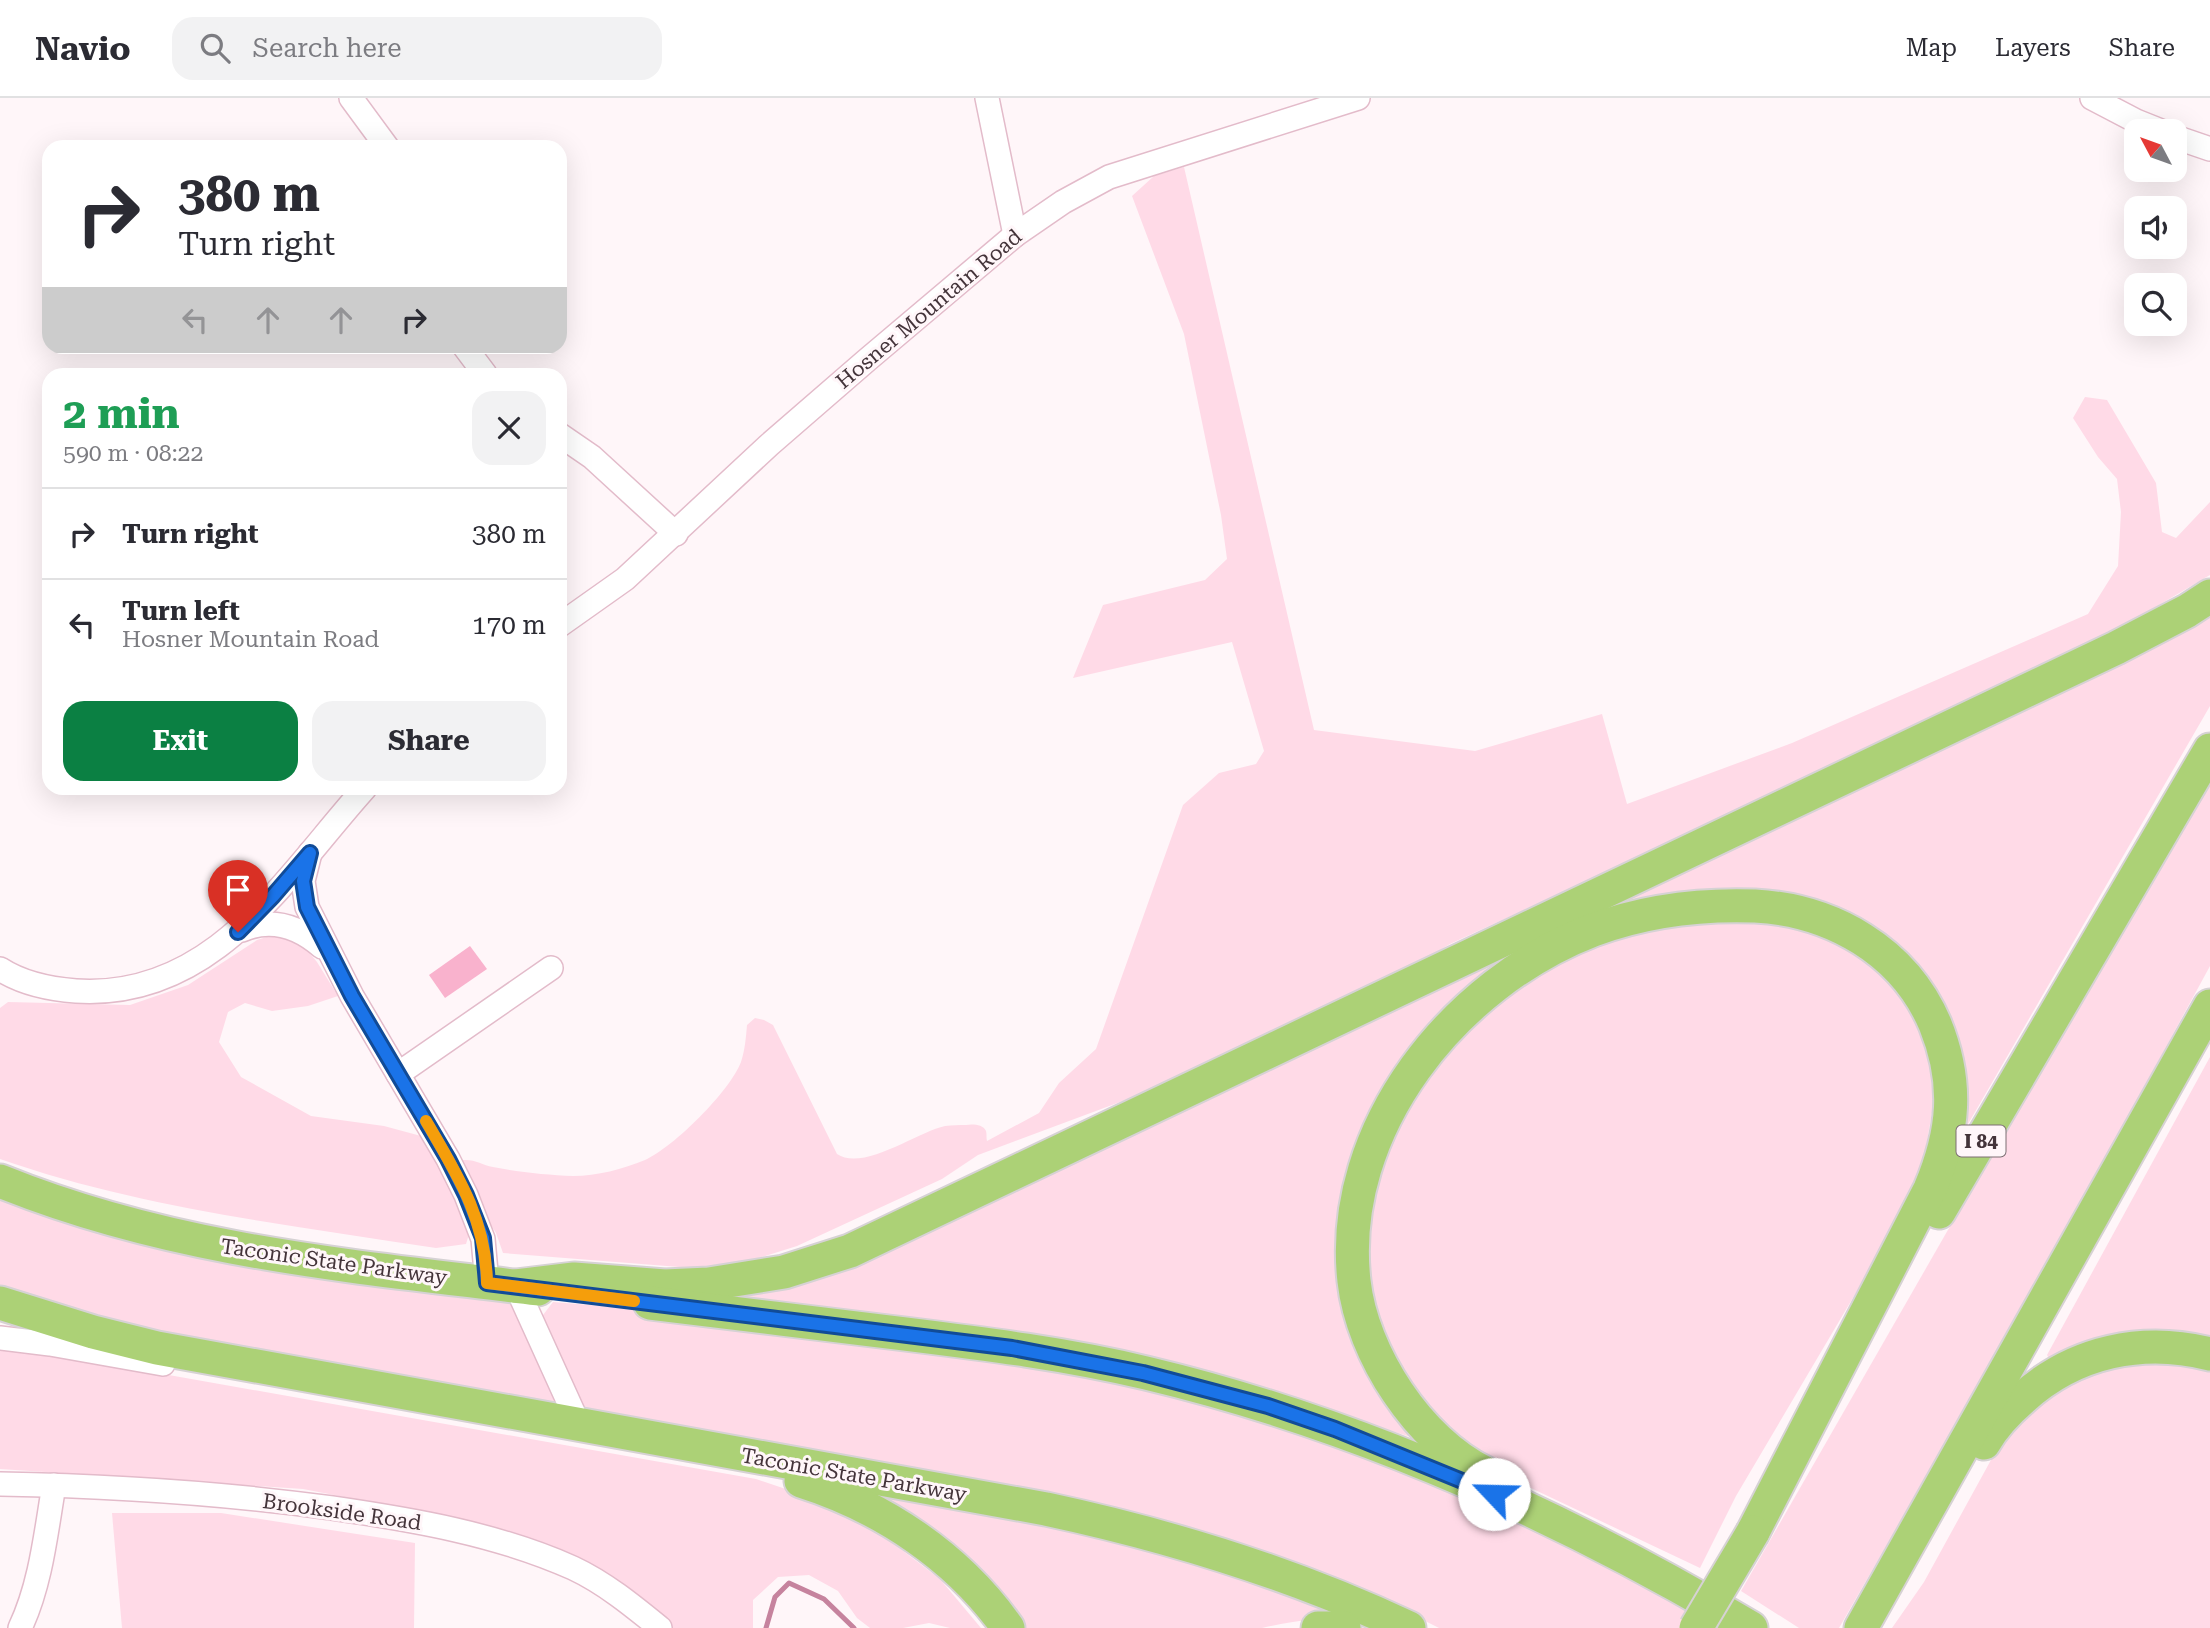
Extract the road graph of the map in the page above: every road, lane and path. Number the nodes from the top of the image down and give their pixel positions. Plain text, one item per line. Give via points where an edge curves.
1 (351, 98) edge
2 (987, 98) edge
3 (1358, 98) edge
4 (2092, 98) edge
5 (2132, 119) edge
6 (382, 140) edge
7 (2188, 141) edge
8 (2210, 149) edge
9 (1015, 235) junction
10 (567, 440) edge
11 (676, 534) junction
12 (2210, 596) edge
13 (567, 620) edge
14 (2210, 750) edge
15 (359, 795) edge
16 (310, 853) junction
17 (238, 932) junction
18 (330, 954) junction
19 (551, 968) dead end
20 (0, 969) edge
21 (2210, 1006) edge
22 (398, 1074) junction
23 (0, 1181) edge
24 (501, 1284) junction
25 (0, 1303) edge
26 (0, 1338) edge
27 (2210, 1354) edge
28 (272, 1370) junction
29 (579, 1425) junction
30 (0, 1484) edge
31 (54, 1485) junction
32 (1532, 1511) junction
33 (1916, 1529) junction
34 (1753, 1532) junction
35 (20, 1628) edge
36 (660, 1628) edge
37 (1008, 1628) edge
38 (1318, 1628) edge
39 (1344, 1628) edge
40 (1409, 1628) edge
41 (1696, 1628) edge
42 (1751, 1628) edge
43 (1861, 1628) edge

1 - 6 street
2 - 9 street
3 - 9 street, Hosner Mountain Road via 1109,177
4 - 5 street
7 - 8 street
9 - 11 street, Hosner Mountain Road via 769,446
10 - 11 street
11 - 13 street, Hosner Mountain Road via 625,579
12 - 24 highway via 2116,648 850,1251 784,1272 709,1284 665,1286 574,1279
14 - 34 highway, I 84
15 - 16 street
16 - 17 street
16 - 18 street via 303,894
17 - 18 street via 260,923 285,925
17 - 20 street via 180,972 127,988 68,990 16,979
18 - 22 street
19 - 22 street
21 - 33 highway
22 - 24 street via 458,1178
23 - 24 highway, Taconic State Parkway via 89,1214 220,1247
24 - 29 street
24 - 32 highway, Taconic State Parkway via 1012,1348 1143,1373 1335,1429
25 - 28 highway, Taconic State Parkway via 157,1348
26 - 28 street via 222,1373
27 - 33 highway via 2162,1346 2135,1347 2082,1359 2055,1373 2010,1409 1989,1434 1960,1485
28 - 29 highway, Taconic State Parkway
29 - 37 highway via 671,1454 802,1482 863,1505 945,1560
29 - 40 highway, Taconic State Parkway via 1111,1523 1240,1559
30 - 31 street, Brookside Road
31 - 35 street via 37,1580
31 - 36 street, Brookside Road via 292,1503 465,1532 525,1548 576,1569 625,1599
32 - 34 highway via 1508,1484 1475,1468 1436,1437 1403,1400 1371,1342 1355,1289 1352,1258 1356,1198 1374,1144 1393,1103 1456,1020 1486,992 1556,947 1633,918 1703,906 1770,907 1828,921 1877,949 1899,968 1930,1013 1940,1037 1951,1109 1949,1135 1930,1189
32 - 42 highway, Taconic State Parkway
33 - 43 highway
34 - 41 highway, I 84, bridge
38 - 39 highway

